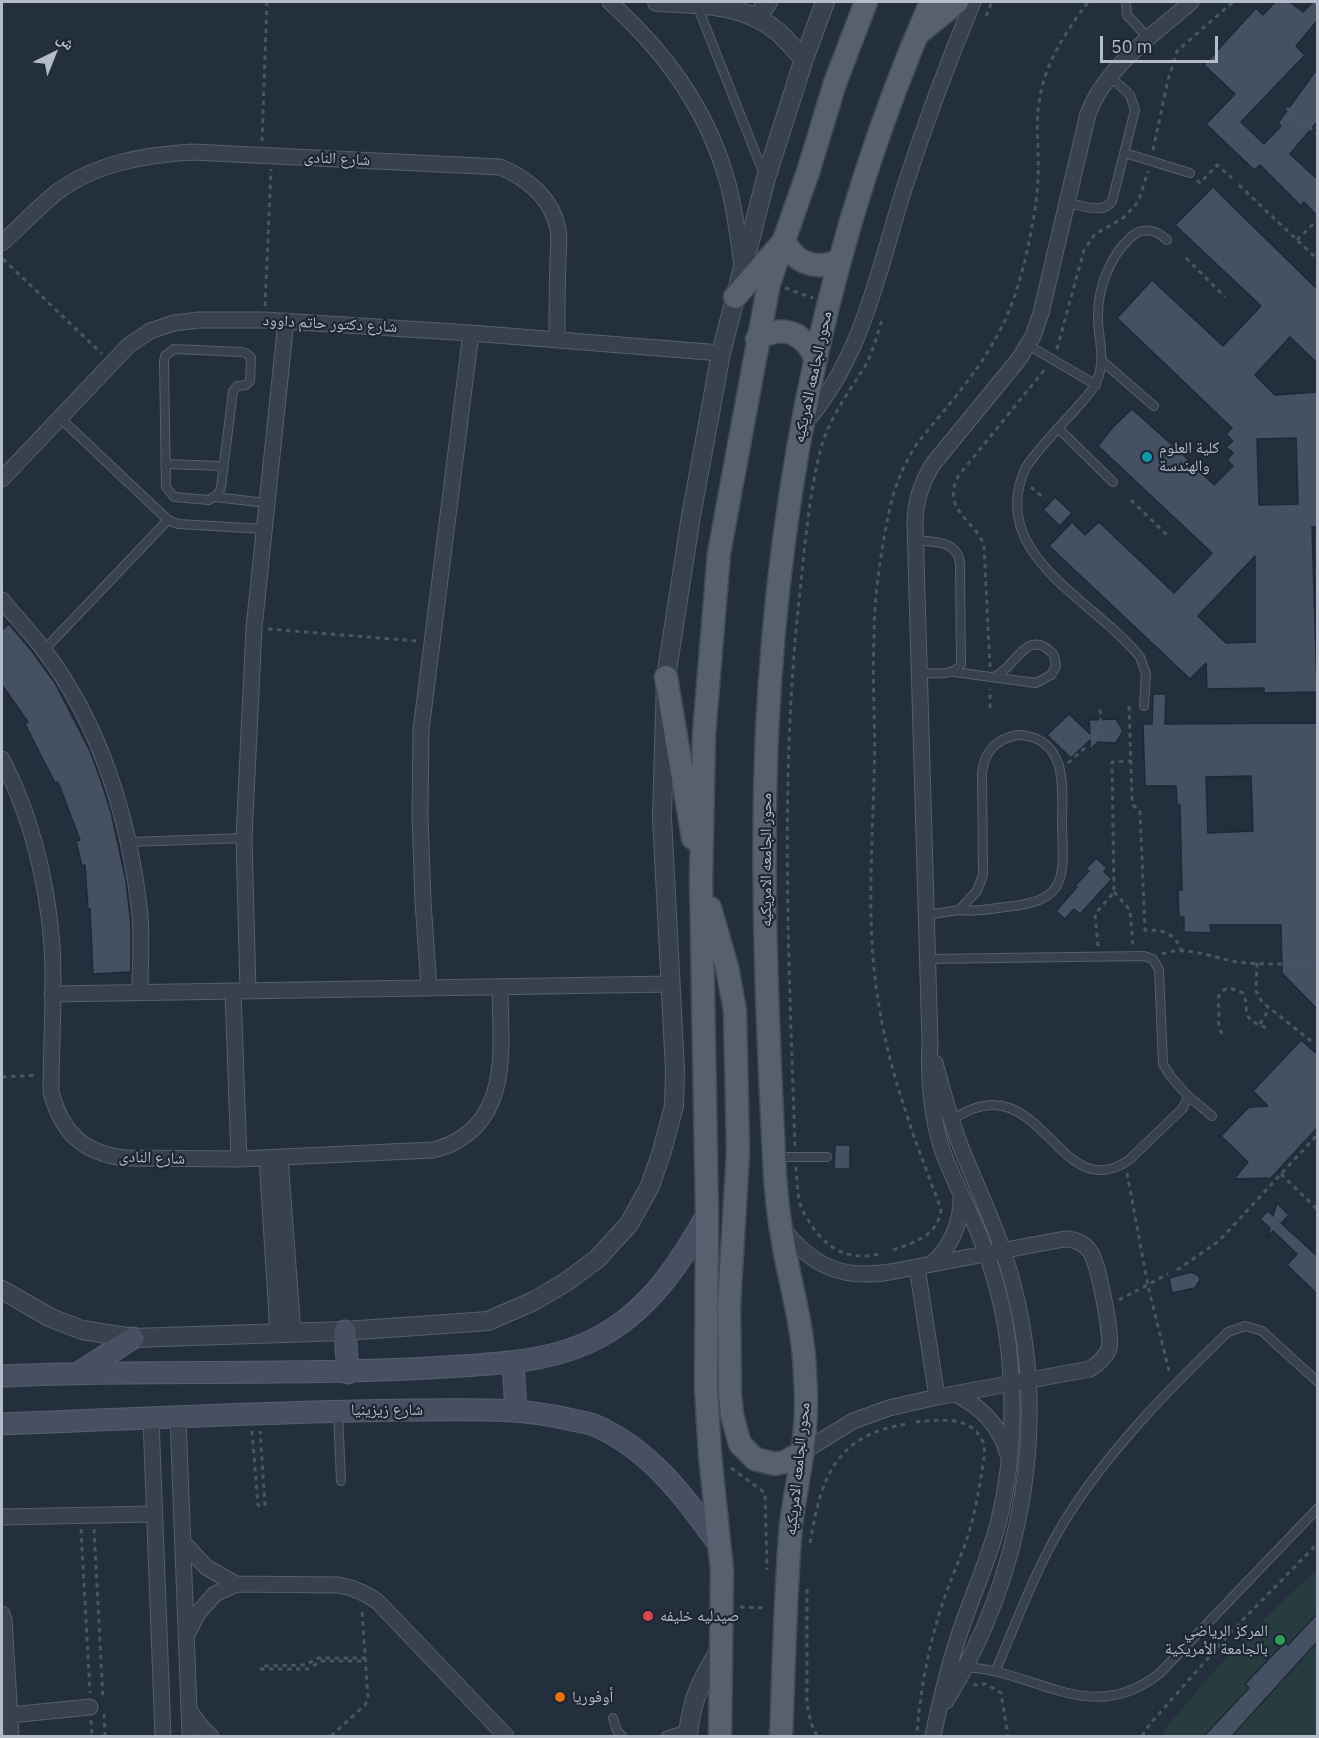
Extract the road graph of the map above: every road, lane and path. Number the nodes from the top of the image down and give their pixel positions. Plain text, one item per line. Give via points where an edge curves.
1 (267, 2) edge
2 (610, 2) edge
3 (657, 2) edge
4 (768, 2) edge
5 (825, 2) edge
6 (866, 2) edge
7 (931, 2) edge
8 (957, 2) edge
9 (973, 2) edge
10 (992, 2) edge
11 (1126, 2) edge
12 (1191, 2) edge
13 (1233, 2) edge
14 (696, 4) junction
15 (754, 16) junction
16 (982, 25) dead end
17 (917, 34) junction
18 (1149, 39) junction
19 (804, 59) junction
20 (1109, 75) junction
21 (1287, 108) dead end
22 (1317, 135) edge
23 (1125, 153) junction
24 (266, 155) junction
25 (1150, 161) junction
26 (1190, 173) joint
27 (766, 178) junction
28 (1232, 178) dead end
29 (1239, 185) dead end
30 (1068, 203) junction
31 (1317, 219) edge
32 (1167, 240) dead end
33 (1297, 240) junction
34 (784, 241) junction
35 (2, 243) edge
36 (2, 257) edge
37 (1186, 258) dead end
38 (1316, 258) dead end
39 (840, 260) junction
40 (742, 267) junction
41 (769, 283) junction
42 (735, 297) junction
43 (1225, 297) dead end
44 (829, 303) junction
45 (883, 316) dead end
46 (265, 320) junction
47 (286, 321) junction
48 (471, 333) junction
49 (758, 339) junction
50 (556, 340) junction
51 (1028, 345) junction
52 (721, 353) junction
53 (816, 359) junction
54 (1053, 359) junction
55 (1102, 361) junction
56 (111, 362) junction
57 (1096, 385) junction
58 (1154, 406) dead end
59 (60, 417) junction
60 (1058, 428) junction
61 (801, 429) junction
62 (165, 464) junction
63 (223, 466) junction
64 (2, 479) edge
65 (1113, 482) dead end
66 (215, 497) junction
67 (1131, 500) dead end
68 (267, 503) junction
69 (168, 520) junction
70 (264, 530) junction
71 (1167, 535) dead end
72 (915, 540) junction
73 (2, 600) edge
74 (254, 628) junction
75 (432, 642) junction
76 (44, 650) junction
77 (954, 672) junction
78 (920, 673) junction
79 (666, 677) junction
80 (992, 677) junction
81 (1129, 706) dead end
82 (1144, 706) dead end
83 (1100, 707) dead end
84 (990, 708) dead end
85 (1094, 739) dead end
86 (1086, 746) dead end
87 (2, 759) edge
88 (1130, 761) junction
89 (1060, 770) junction
90 (244, 838) junction
91 (129, 842) junction
92 (701, 880) junction
93 (1114, 892) junction
94 (959, 910) junction
95 (926, 915) junction
96 (1182, 952) junction
97 (1098, 957) junction
98 (1134, 957) junction
99 (927, 959) junction
100 (1156, 962) junction
101 (1257, 963) junction
102 (1317, 963) edge
103 (670, 984) junction
104 (500, 987) junction
105 (429, 988) junction
106 (241, 992) junction
107 (140, 993) junction
108 (52, 994) junction
109 (1269, 1009) junction
110 (1260, 1024) junction
111 (1269, 1032) dead end
112 (1222, 1034) dead end
113 (1311, 1041) dead end
114 (930, 1043) junction
115 (51, 1074) junction
116 (2, 1077) edge
117 (1187, 1095) junction
118 (1212, 1116) dead end
119 (952, 1120) junction
120 (1317, 1134) edge
121 (827, 1156) dead end
122 (784, 1157) junction
123 (274, 1158) junction
124 (239, 1160) junction
125 (1125, 1163) junction
126 (1281, 1174) junction
127 (961, 1195) junction
128 (1317, 1210) edge
129 (707, 1215) junction
130 (780, 1226) junction
131 (1003, 1251) junction
132 (883, 1253) dead end
133 (986, 1254) junction
134 (924, 1266) junction
135 (1177, 1270) dead end
136 (1168, 1274) dead end
137 (1148, 1286) junction
138 (2, 1290) edge
139 (1105, 1307) junction
140 (345, 1331) junction
141 (285, 1333) junction
142 (133, 1338) junction
143 (513, 1362) junction
144 (80, 1372) junction
145 (348, 1373) junction
146 (2, 1376) edge
147 (1029, 1380) junction
148 (1317, 1382) edge
149 (1011, 1383) junction
150 (1173, 1389) junction
151 (955, 1394) junction
152 (937, 1397) junction
153 (516, 1410) junction
154 (338, 1411) junction
155 (255, 1414) junction
156 (178, 1417) junction
157 (151, 1419) junction
158 (916, 1422) dead end
159 (2, 1424) edge
160 (907, 1424) dead end
161 (803, 1452) junction
162 (1009, 1459) junction
163 (724, 1466) dead end
164 (341, 1481) dead end
165 (1317, 1508) edge
166 (154, 1514) junction
167 (87, 1515) junction
168 (2, 1517) edge
169 (183, 1542) junction
170 (810, 1543) dead end
171 (1317, 1543) edge
172 (720, 1546) junction
173 (767, 1574) dead end
174 (808, 1578) dead end
175 (236, 1584) junction
176 (360, 1591) junction
177 (733, 1610) junction
178 (797, 1610) junction
179 (2, 1614) edge
180 (186, 1636) junction
181 (722, 1646) junction
182 (366, 1659) junction
183 (950, 1667) junction
184 (967, 1667) junction
185 (996, 1670) junction
186 (967, 1688) dead end
187 (99, 1707) junction
188 (189, 1710) junction
189 (10, 1715) junction
190 (937, 1715) junction
191 (613, 1718) dead end
192 (784, 1727) edge
193 (688, 1732) edge
194 (11, 1737) edge
195 (92, 1737) edge
196 (105, 1737) edge
197 (162, 1737) edge
198 (190, 1737) edge
199 (211, 1737) edge
200 (331, 1737) edge
201 (506, 1737) edge
202 (622, 1737) edge
203 (666, 1737) edge
204 (720, 1737) edge
205 (817, 1737) edge
206 (916, 1737) edge
207 (933, 1737) edge
208 (1008, 1737) edge
209 (1140, 1737) edge

1 - 24 path
2 - 40 street via 668,62 712,138 727,180
3 - 14 street
4 - 15 street
5 - 19 street
6 - 34 main road
7 - 17 main road, محور الجامعه الامريكيه
8 - 17 main road
9 - 61 street via 915,153 854,347 831,390
10 - 16 path
11 - 18 lane via 1127,15
12 - 18 street
13 - 25 path via 1182,45 1174,57
14 - 15 street via 716,5
14 - 27 lane
15 - 19 street
17 - 39 main road, محور الجامعه الامريكيه via 888,109
18 - 20 street
19 - 27 street
20 - 23 lane via 1134,105
20 - 30 street via 1088,114
21 - 22 path
23 - 25 lane
23 - 30 lane via 1107,207
24 - 35 street, شارع النادى via 192,152 122,162 88,174 57,192
24 - 46 path
24 - 50 street, شارع النادى via 500,167 516,173 542,195 559,230
25 - 26 lane
25 - 54 path via 1135,206 1122,219 1095,234 1084,249
26 - 28 path via 1200,183 1217,165
27 - 40 street
29 - 33 path
30 - 51 street via 1041,313
31 - 33 path
32 - 55 lane via 1143,230 1135,233 1113,259 1103,282 1099,307
33 - 38 path
34 - 39 main road via 795,257 812,265
34 - 41 main road
34 - 42 main road
36 - 56 path
37 - 43 path
39 - 44 main road, محور الجامعه الامريكيه
40 - 42 street
41 - 44 path
41 - 49 main road
42 - 52 street
44 - 53 main road, محور الجامعه الامريكيه
45 - 122 path via 869,359 822,444 806,537 789,716
46 - 47 street, شارع دكتور حاتم داوود
46 - 56 street, شارع دكتور حاتم داوود via 174,323 150,331
47 - 48 street, شارع دكتور حاتم داوود
47 - 68 street
48 - 50 street, شارع دكتور حاتم داوود
48 - 75 street
49 - 53 main road via 787,332 805,341
49 - 92 main road via 719,553 704,734
50 - 52 street, شارع دكتور حاتم داوود
51 - 54 lane
51 - 72 street via 927,473 916,503
52 - 79 street
53 - 61 main road, محور الجامعه الامريكيه
54 - 57 lane
54 - 80 path via 959,475 955,486 957,509 984,544
55 - 57 lane
55 - 58 lane
56 - 59 street, شارع دكتور حاتم داوود
57 - 60 lane
59 - 64 street, شارع دكتور حاتم داوود
59 - 69 lane
60 - 65 lane
60 - 82 lane via 1020,478 1016,510 1019,525 1032,553 1042,564 1140,657 1146,674
61 - 122 main road, محور الجامعه الامريكيه via 784,534 767,731 766,926
62 - 63 lane
62 - 63 lane via 165,356 174,349 246,353 251,358 251,379 233,391
62 - 66 lane via 166,486 174,497
63 - 66 lane
66 - 68 lane
67 - 71 path
68 - 70 street
69 - 70 lane
69 - 76 lane
70 - 74 street
72 - 77 lane via 947,544 959,558 962,660
72 - 78 street
73 - 76 street
74 - 75 path
74 - 90 street
75 - 105 street via 421,730 420,816
76 - 91 street via 87,722 108,771
77 - 78 lane
77 - 80 lane
78 - 95 street
79 - 92 main road
79 - 103 street via 662,817
80 - 80 lane via 1042,682 1054,671 1054,655 1040,645 1028,646 1009,668
80 - 84 path
81 - 88 path
83 - 85 path via 1101,728
86 - 89 path
87 - 108 street, شارع النادى via 22,806 39,863 52,946
88 - 93 path via 1112,762
88 - 96 path via 1133,805 1140,811 1144,930 1170,934
89 - 94 lane via 1063,860 1056,887 1034,904
89 - 94 lane via 1054,753 1033,737 1009,736 990,750 982,773 983,875 977,891
90 - 91 lane
90 - 106 street
91 - 107 street via 140,917
92 - 129 main road
92 - 161 main road via 727,967 735,1011 738,1133 729,1305 732,1416 740,1444 754,1459 775,1464
93 - 97 path via 1095,914
93 - 98 path via 1130,910
94 - 95 lane
95 - 99 street
96 - 100 path via 1164,953
96 - 101 path
97 - 98 lane
97 - 99 lane
98 - 100 lane via 1149,957
99 - 114 street
100 - 117 lane via 1161,1057 1166,1071
101 - 102 path
101 - 109 path via 1256,991
103 - 104 street
103 - 140 street via 674,1106 650,1186 629,1224 597,1259 534,1301 488,1321
104 - 105 street
104 - 123 street, شارع النادى via 501,1069 497,1091 488,1112 473,1129 455,1142 433,1150
105 - 106 street
106 - 107 street
106 - 124 street
107 - 108 street
108 - 115 street, شارع النادى
109 - 110 path
109 - 113 path
110 - 111 path
110 - 112 path via 1248,1016 1243,993 1225,989 1217,1004
114 - 119 street
114 - 127 street via 936,1125
115 - 116 path
115 - 124 street, شارع النادى via 51,1092 64,1125 91,1149 126,1158
117 - 118 lane
117 - 125 lane via 1182,1109
119 - 125 lane via 978,1106 1004,1106 1028,1117 1082,1166 1101,1171
119 - 131 street
120 - 126 path
121 - 122 lane
122 - 130 main road, محور الجامعه الامريكيه
122 - 132 path via 801,1206 816,1232 839,1252 861,1257
123 - 124 street, شارع النادى
123 - 141 street
125 - 137 path
126 - 128 path
126 - 135 path via 1219,1241
127 - 133 street
127 - 134 street via 961,1208 949,1245
129 - 143 main road via 662,1286 634,1314 600,1336 564,1352
129 - 172 main road via 706,1389
130 - 134 street via 809,1256 834,1269 875,1275
130 - 161 main road, محور الجامعه الامريكيه via 802,1335 806,1403
131 - 133 street
131 - 139 street via 1064,1239 1083,1244 1095,1261
131 - 147 street via 1017,1302
133 - 134 street
133 - 149 street via 1004,1318
134 - 152 street
136 - 137 path
137 - 139 path
137 - 150 path
138 - 142 street via 51,1318 82,1330
139 - 147 street via 1111,1340 1101,1361 1083,1371
140 - 141 street
140 - 145 main road
141 - 142 street
142 - 144 main road
143 - 145 main road
143 - 153 main road
144 - 145 main road
144 - 146 main road
147 - 149 street
147 - 184 street via 1029,1444 1021,1508 988,1618
148 - 150 lane via 1262,1331 1245,1326 1228,1332
149 - 151 street
149 - 162 street
150 - 185 lane via 1124,1440 1064,1522
151 - 152 street
151 - 162 street via 987,1416
152 - 161 street via 852,1421
153 - 154 main road, شارع زيزينيا
153 - 172 main road, شارع زيزينيا via 592,1424 637,1450 692,1506
154 - 155 main road, شارع زيزينيا
154 - 164 lane
155 - 155 path via 258,1505 261,1507 265,1504
155 - 156 main road, شارع زيزينيا
156 - 157 main road, شارع زيزينيا
156 - 169 street
157 - 159 main road, شارع زيزينيا
157 - 166 street
158 - 206 path via 944,1419 962,1423 979,1436 984,1451 972,1523 930,1648
160 - 170 path via 867,1435 833,1464 819,1499
161 - 178 main road, محور الجامعه الامريكيه via 792,1521
162 - 183 street via 998,1522
163 - 173 path via 765,1493
165 - 185 lane via 1184,1649 1142,1686 1120,1695 1092,1698
166 - 167 street
166 - 197 street
167 - 168 street
167 - 187 path
167 - 187 path
169 - 175 street via 206,1567
169 - 180 street
171 - 209 path via 1232,1631
172 - 177 main road
174 - 178 path
175 - 176 street via 339,1585
175 - 180 street via 215,1594 198,1613
176 - 182 path
176 - 201 street via 378,1602
177 - 178 path
177 - 181 main road
178 - 192 main road, محور الجامعه الامريكيه via 782,1663
178 - 205 path via 807,1704
179 - 189 street
180 - 188 street
181 - 193 street via 691,1708
181 - 204 main road
182 - 182 path via 318,1658 305,1665 261,1668 306,1669 321,1661
182 - 200 path via 367,1702
183 - 184 lane
183 - 190 street
184 - 185 lane
184 - 190 street
186 - 208 path via 986,1683 997,1688
187 - 189 street
187 - 195 path
187 - 196 path
188 - 198 street
188 - 199 street
189 - 194 street
190 - 207 street
191 - 202 lane
193 - 203 lane

